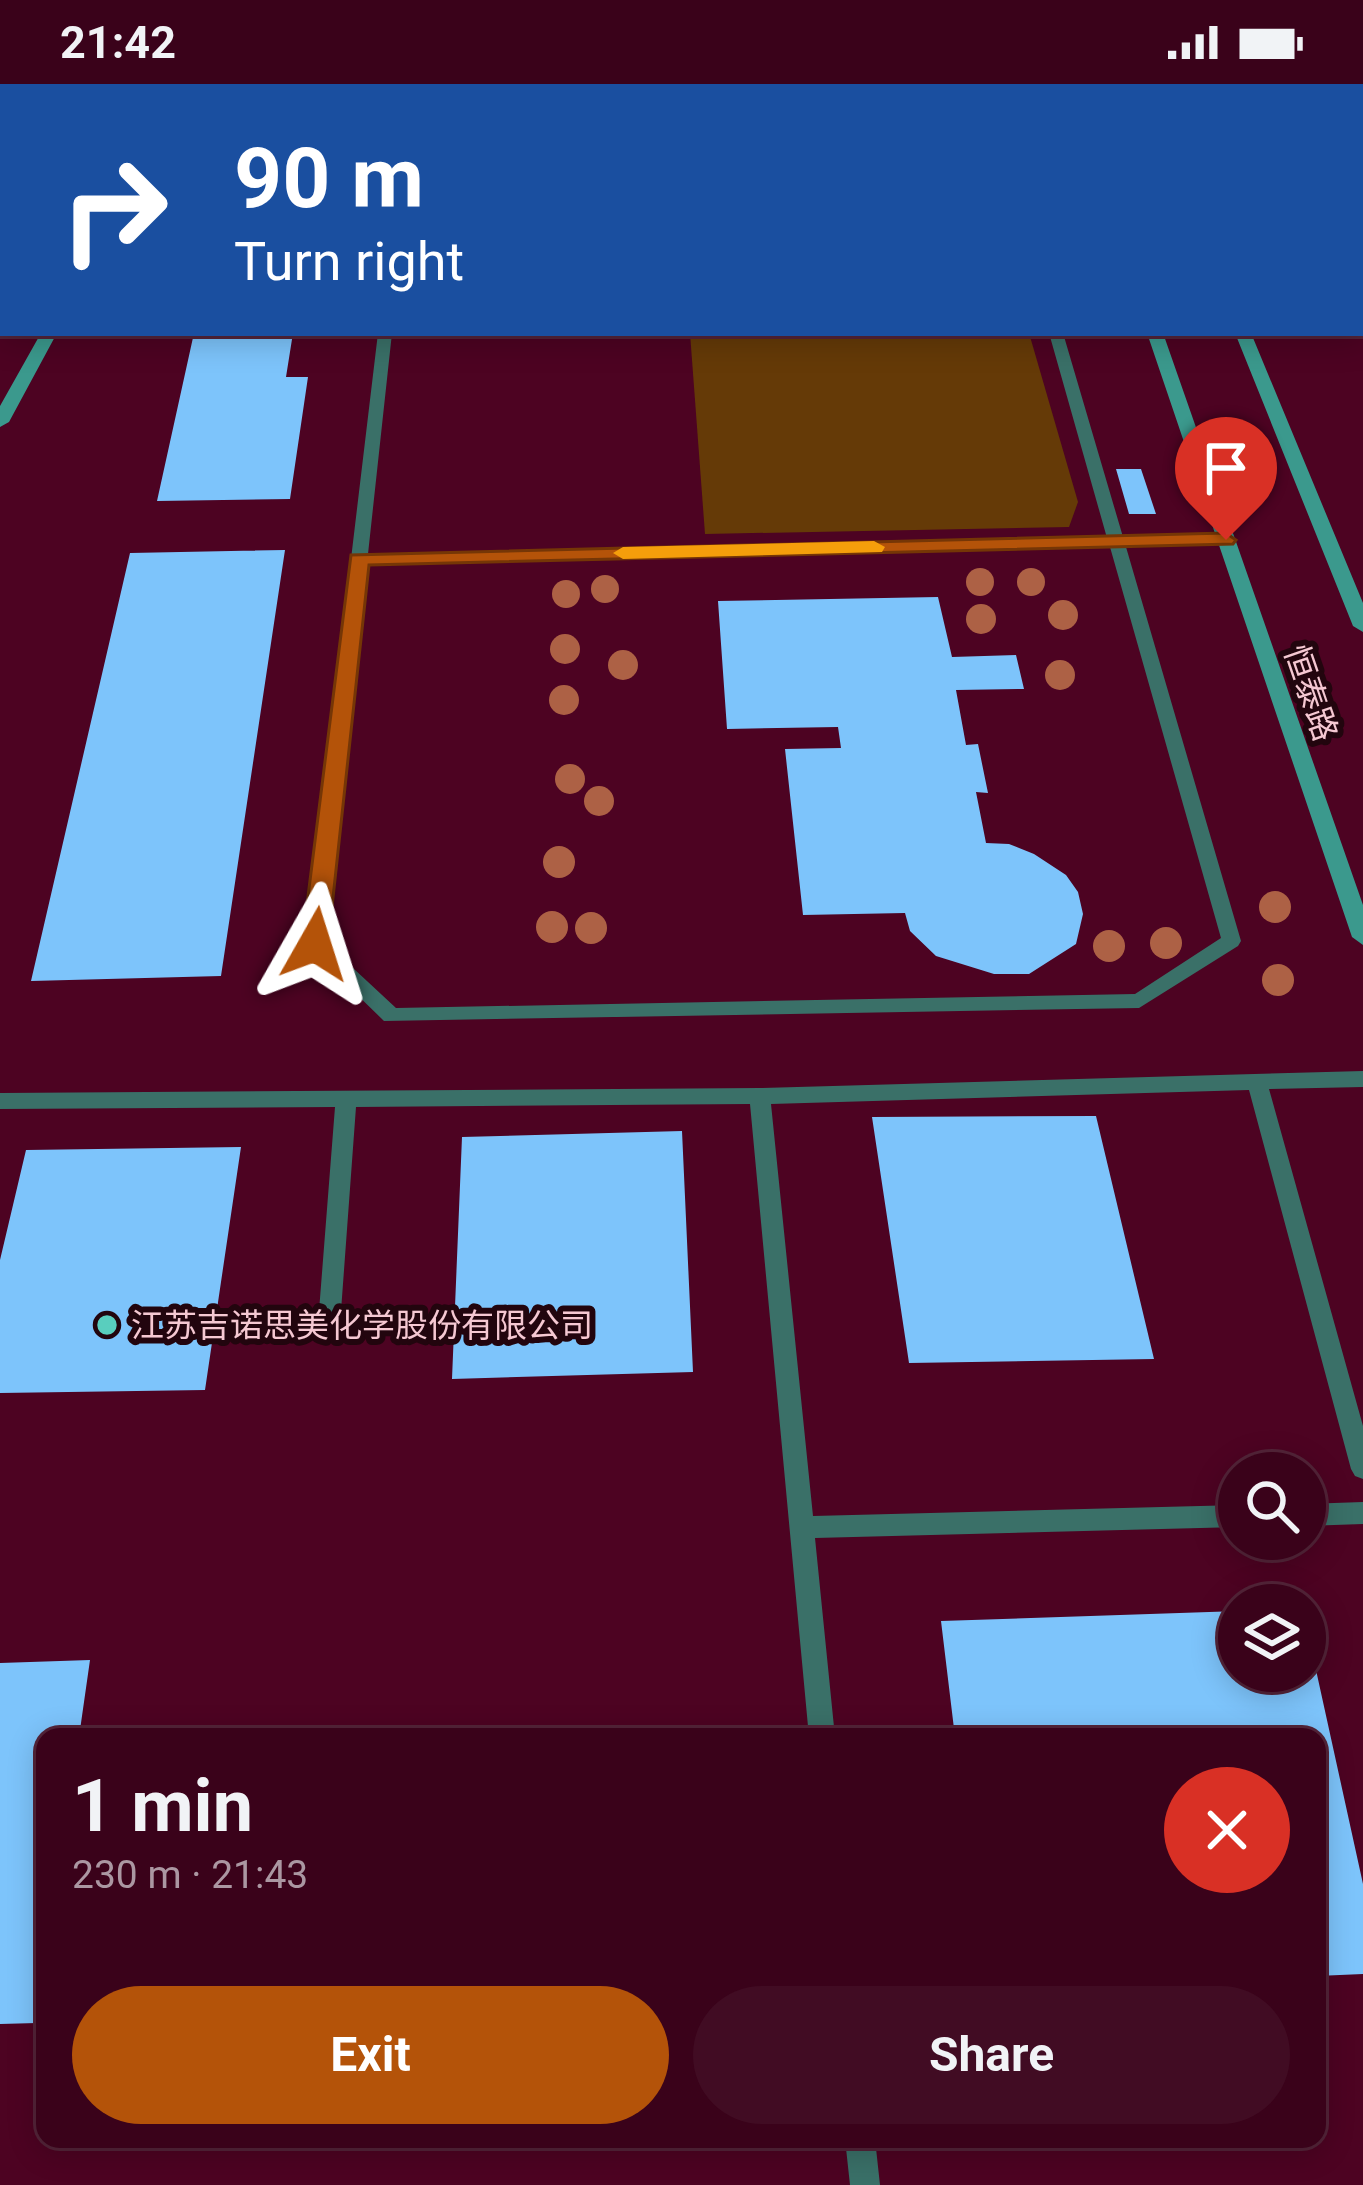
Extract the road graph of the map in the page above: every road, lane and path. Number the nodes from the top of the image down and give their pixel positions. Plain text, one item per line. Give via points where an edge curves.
1 (47, 336) edge
2 (385, 336) edge
3 (1057, 336) edge
4 (1156, 336) edge
5 (1245, 336) edge
6 (0, 422) edge
7 (1226, 540) junction
8 (1117, 542) junction
9 (359, 559) junction
10 (1363, 626) edge
11 (1363, 938) edge
12 (1363, 1079) edge
13 (1257, 1083) junction
14 (760, 1096) junction
15 (346, 1100) junction
16 (0, 1101) edge
17 (331, 1311) dead end
18 (1363, 1469) edge
19 (1363, 1514) edge
20 (1326, 1515) edge
21 (1218, 1517) edge
22 (802, 1527) junction
23 (821, 1728) edge
24 (861, 2148) edge
25 (865, 2185) edge

1 - 6 street
2 - 9 lane
3 - 8 lane
4 - 7 street, 恒泰路
5 - 10 street
7 - 8 lane
7 - 11 street, 恒泰路
8 - 9 lane
8 - 9 lane via 1231,941 1139,1001 391,1016 315,944
12 - 13 lane
13 - 14 lane
13 - 18 lane
14 - 15 lane
14 - 22 lane
15 - 16 lane
15 - 17 lane
19 - 20 lane
21 - 22 lane
22 - 23 lane
24 - 25 lane

